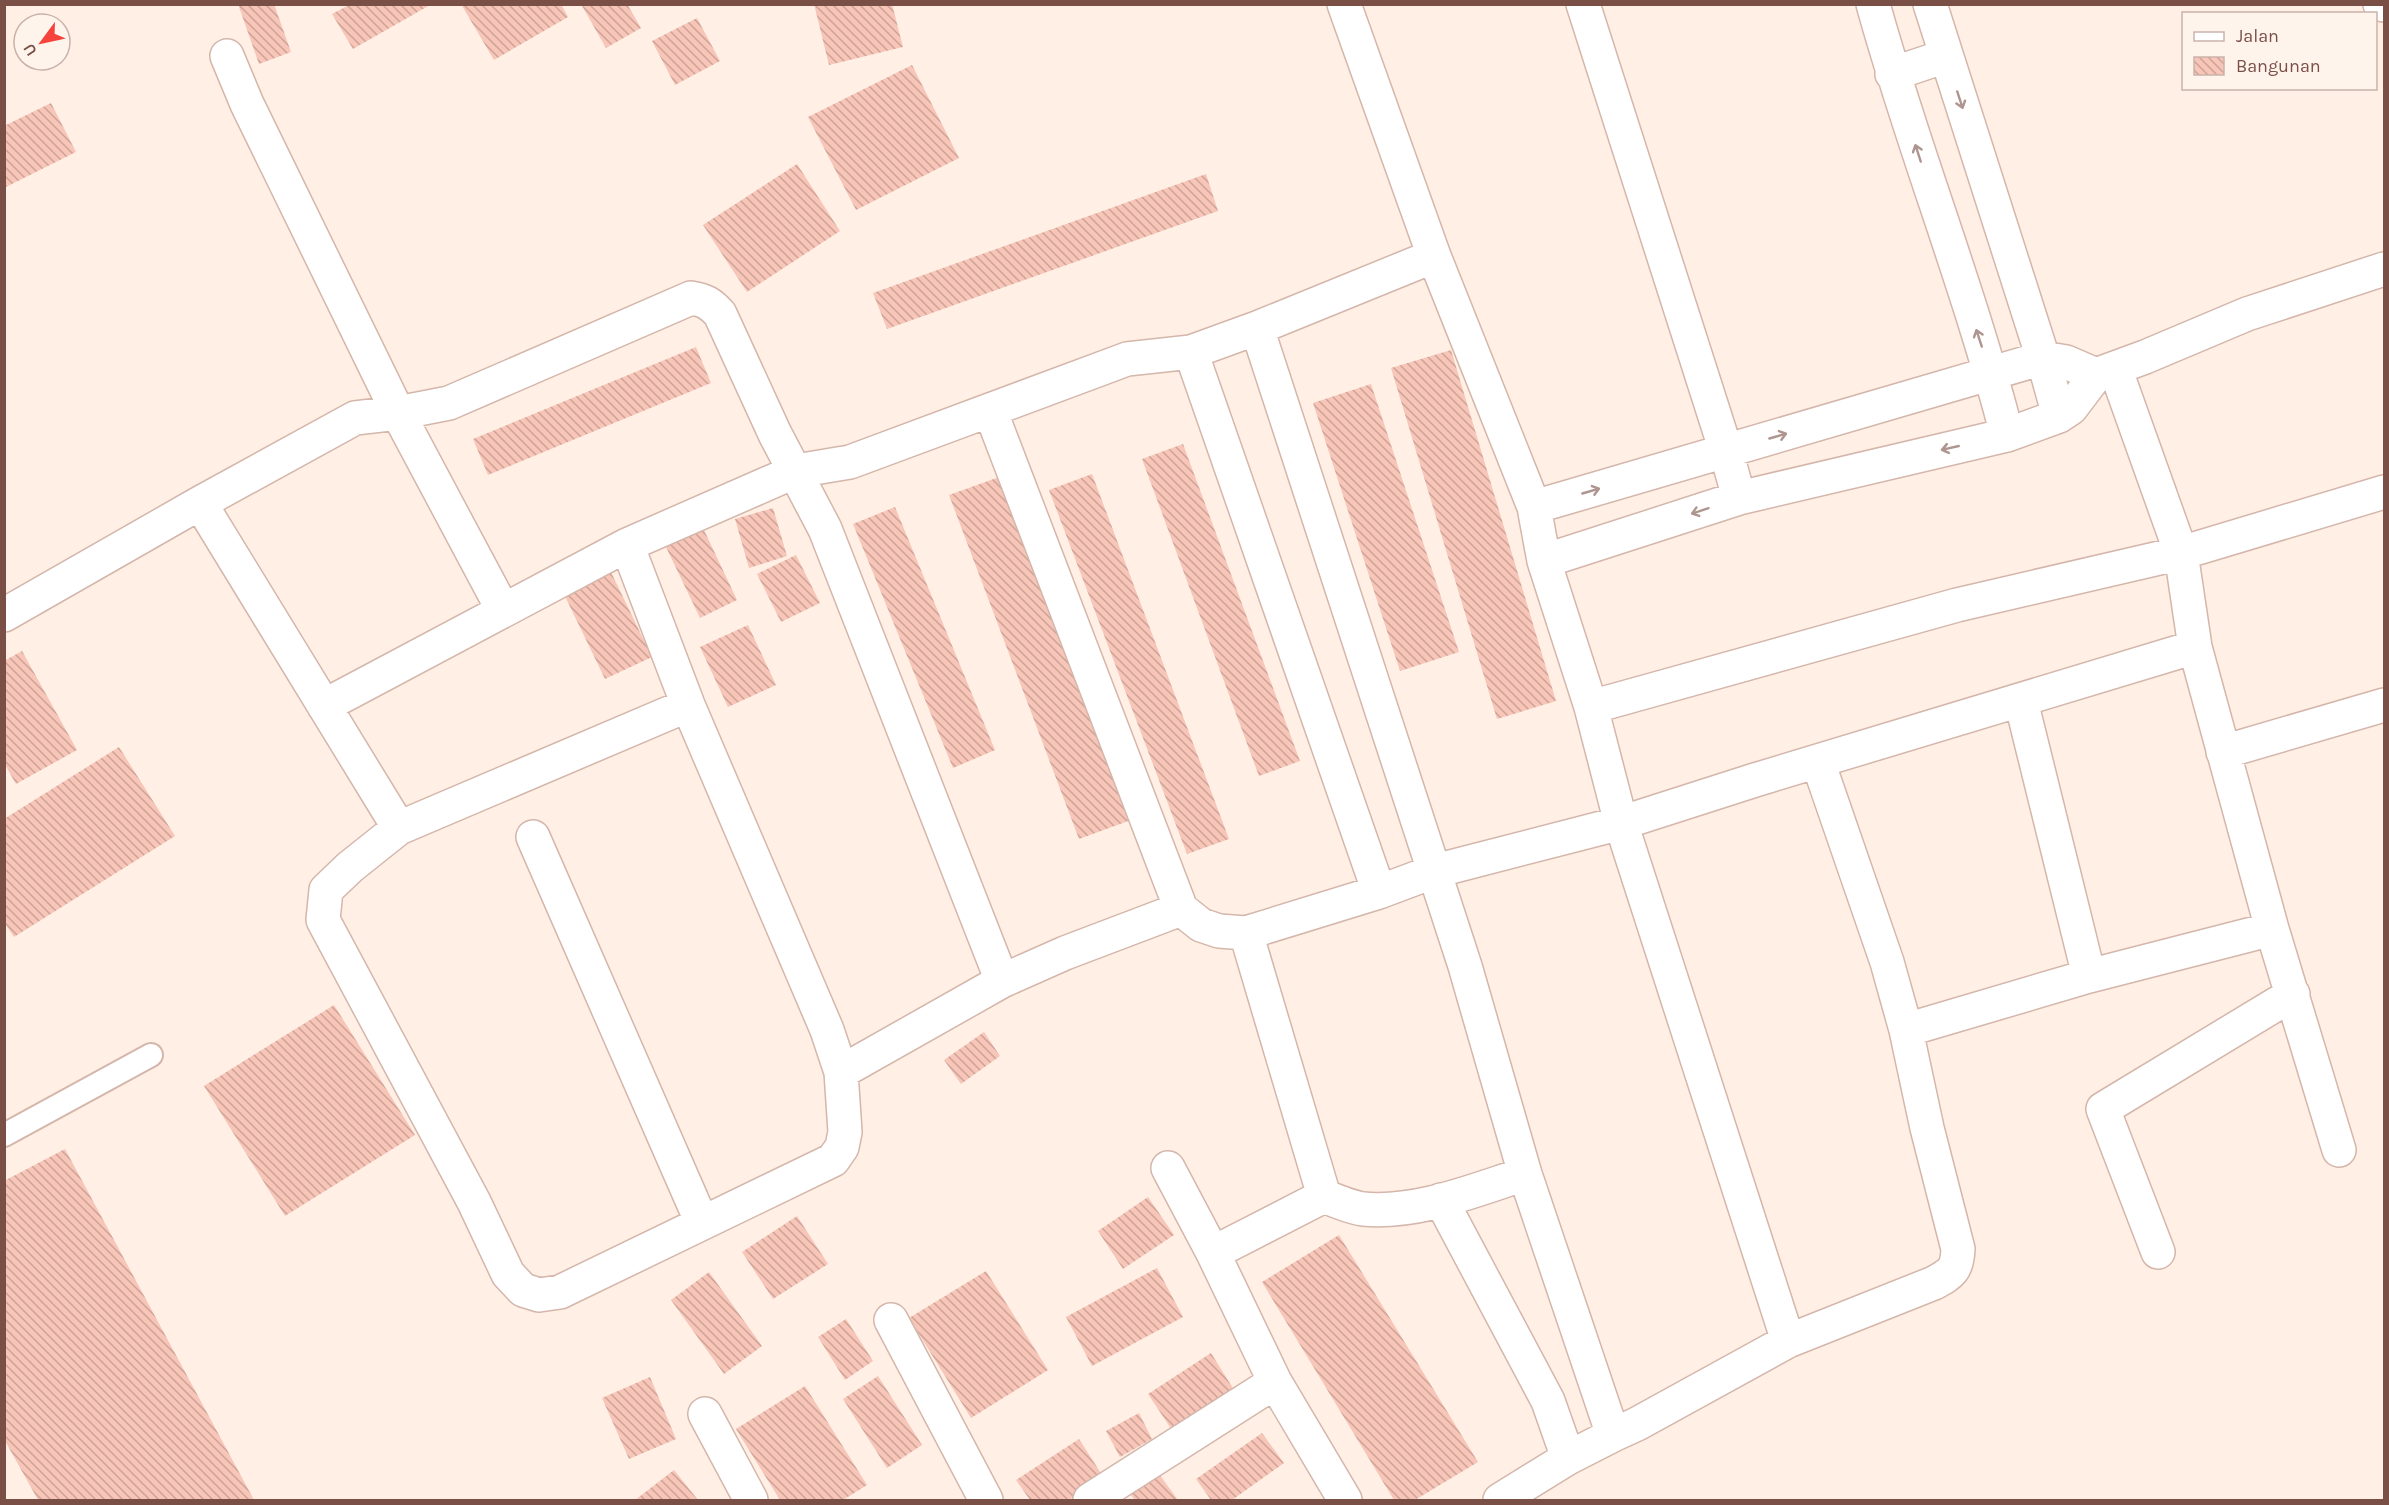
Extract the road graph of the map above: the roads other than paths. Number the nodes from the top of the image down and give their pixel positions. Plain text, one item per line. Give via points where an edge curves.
1 (1344, 4) edge
2 (1583, 4) edge
3 (1873, 4) edge
4 (1930, 4) edge
5 (2379, 4) edge
6 (2385, 5) edge
7 (227, 56) dead end
8 (1946, 56) junction
9 (1892, 74) junction
10 (1434, 256) junction
11 (2385, 269) edge
12 (1257, 328) junction
13 (1191, 352) junction
14 (2043, 358) junction
15 (2105, 371) junction
16 (1991, 374) junction
17 (990, 410) junction
18 (398, 413) junction
19 (2059, 416) junction
20 (2007, 435) junction
21 (1726, 451) junction
22 (796, 471) junction
23 (2385, 492) edge
24 (1739, 498) junction
25 (200, 503) junction
26 (1534, 507) junction
27 (627, 545) junction
28 (2181, 553) junction
29 (1544, 561) junction
30 (503, 610) junction
31 (4, 615) edge
32 (2196, 648) junction
33 (2020, 701) junction
34 (688, 705) junction
35 (2385, 705) edge
36 (324, 706) junction
37 (1591, 707) junction
38 (2223, 752) junction
39 (1818, 762) junction
40 (1621, 823) junction
41 (399, 828) junction
42 (532, 837) dead end
43 (1435, 871) junction
44 (1378, 892) junction
45 (1181, 909) junction
46 (2272, 929) junction
47 (1246, 933) junction
48 (2089, 976) junction
49 (1002, 981) junction
50 (2293, 994) junction
51 (1906, 1030) junction
52 (151, 1055) dead end
53 (841, 1072) junction
54 (4, 1135) edge
55 (2339, 1150) dead end
56 (1168, 1168) dead end
57 (1525, 1174) junction
58 (1324, 1196) junction
59 (1441, 1200) junction
60 (702, 1223) junction
61 (2158, 1252) dead end
62 (1213, 1253) junction
63 (891, 1320) dead end
64 (1788, 1341) junction
65 (1275, 1382) junction
66 (705, 1414) dead end
67 (1612, 1435) junction
68 (1568, 1458) junction
69 (751, 1500) edge
70 (986, 1500) edge
71 (1090, 1500) edge
72 (1345, 1500) edge
73 (1500, 1500) edge

1 - 10 street
2 - 21 street
3 - 9 street
4 - 8 street
5 - 6 street
7 - 18 street
8 - 9 street
8 -> 14 street
16 -> 9 street
10 - 12 street
10 - 26 street
11 - 15 street via 2247,314
12 - 13 street
12 - 43 street
13 - 17 street via 1127,359
13 - 44 street
14 - 15 street
14 - 16 street
14 - 19 street
15 - 19 street
15 - 28 street
16 - 20 street
21 -> 16 street
17 - 22 street via 850,462
17 - 45 street
18 - 22 street via 449,403 691,298 702,299 720,314
18 - 25 street via 355,418
18 - 30 street
19 - 20 street
20 -> 24 street
21 - 24 street
26 -> 21 street
22 - 27 street
22 - 49 street via 825,529
23 - 28 street
24 -> 29 street
25 - 31 street
25 - 36 street
26 - 29 street
27 - 30 street
27 - 34 street
28 - 32 street
28 - 37 street via 1957,605
29 - 37 street
30 - 36 street
32 - 33 street
32 - 38 street
33 - 39 street
33 - 48 street
34 - 41 street
34 - 53 street via 827,1030
35 - 38 street
36 - 41 street
37 - 40 street
38 - 46 street
39 - 40 street
39 - 51 street via 1887,962
40 - 43 street
40 - 64 street
41 - 60 street via 326,890 323,920 474,1202 508,1274 523,1290 539,1295 560,1292
42 - 60 street
43 - 44 street
43 - 57 street
44 - 47 street
45 - 47 street via 1201,925
45 - 49 street
46 - 48 street
46 - 50 street
47 - 58 street
48 - 51 street
49 - 53 street
50 - 55 street
50 - 61 street via 2103,1109
51 - 64 street via 1958,1249 1957,1264 1949,1275 1934,1283
52 - 54 lane
53 - 60 street via 844,1132 842,1148 833,1160
56 - 62 street
57 - 59 street
57 - 67 street
58 - 59 street via 1361,1208 1388,1210
58 - 62 street
59 - 68 street via 1548,1401
62 - 65 street
63 - 70 street
64 - 67 street
65 - 71 street
65 - 72 street
66 - 69 street
67 - 68 street
68 - 73 street

